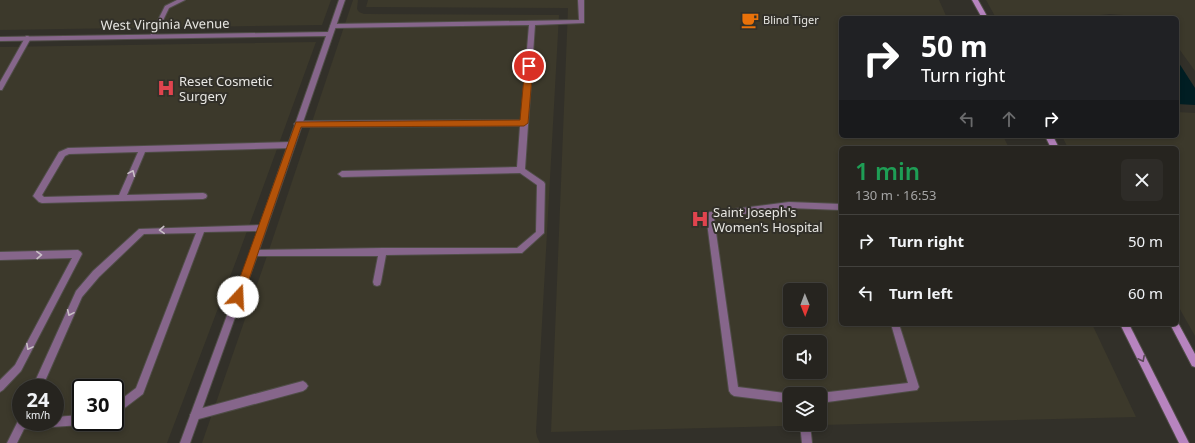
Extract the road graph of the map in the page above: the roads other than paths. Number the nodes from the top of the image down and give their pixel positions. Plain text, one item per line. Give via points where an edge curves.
1 (163, 0) edge
2 (182, 0) edge
3 (342, 0) edge
4 (581, 0) edge
5 (975, 0) edge
6 (166, 7) junction
7 (984, 16) edge
8 (532, 23) junction
9 (332, 30) junction
10 (153, 36) junction
11 (28, 38) junction
12 (0, 39) edge
13 (0, 88) edge
14 (524, 123) junction
15 (298, 124) junction
16 (291, 145) junction
17 (143, 148) junction
18 (521, 170) junction
19 (342, 174) dead end
20 (203, 196) dead end
21 (122, 198) junction
22 (839, 206) edge
23 (200, 228) junction
24 (262, 228) junction
25 (383, 251) junction
26 (254, 253) junction
27 (0, 256) edge
28 (377, 282) dead end
29 (896, 326) edge
30 (1125, 326) edge
31 (1175, 326) edge
32 (1195, 363) edge
33 (41, 379) edge
34 (303, 386) dead end
35 (0, 387) edge
36 (783, 397) edge
37 (827, 397) edge
38 (124, 403) edge
39 (195, 415) junction
40 (17, 431) edge
41 (806, 431) edge
42 (12, 443) edge
43 (185, 443) edge
44 (807, 443) edge
45 (1184, 443) edge

1 - 6 street
2 - 6 street
3 - 9 street
4 - 8 street, West Virginia Avenue via 582,22
5 - 7 street
6 - 10 street
8 - 9 street, West Virginia Avenue
8 - 14 street
9 - 10 street, West Virginia Avenue
9 - 15 street
10 - 11 street, West Virginia Avenue
11 - 12 street, West Virginia Avenue
11 - 13 street
14 - 15 street
14 - 18 street
15 - 16 street
16 - 17 street
16 - 24 street
21 -> 17 street
17 - 21 street via 68,151 62,154 37,196 42,200
18 - 19 street
18 - 25 street via 541,184 540,233 519,251
20 - 21 street
22 - 36 street via 789,205 710,214 734,391
23 - 24 street
23 -> 33 street via 142,231 96,274 79,294
23 - 38 street via 140,391
24 - 26 street
25 - 26 street
25 - 28 street
26 - 39 street
27 -> 35 street via 78,254 18,368
29 - 37 street via 914,387
30 -> 45 street
31 - 32 street
34 - 39 street
39 - 43 street
40 - 42 street
41 - 44 street

